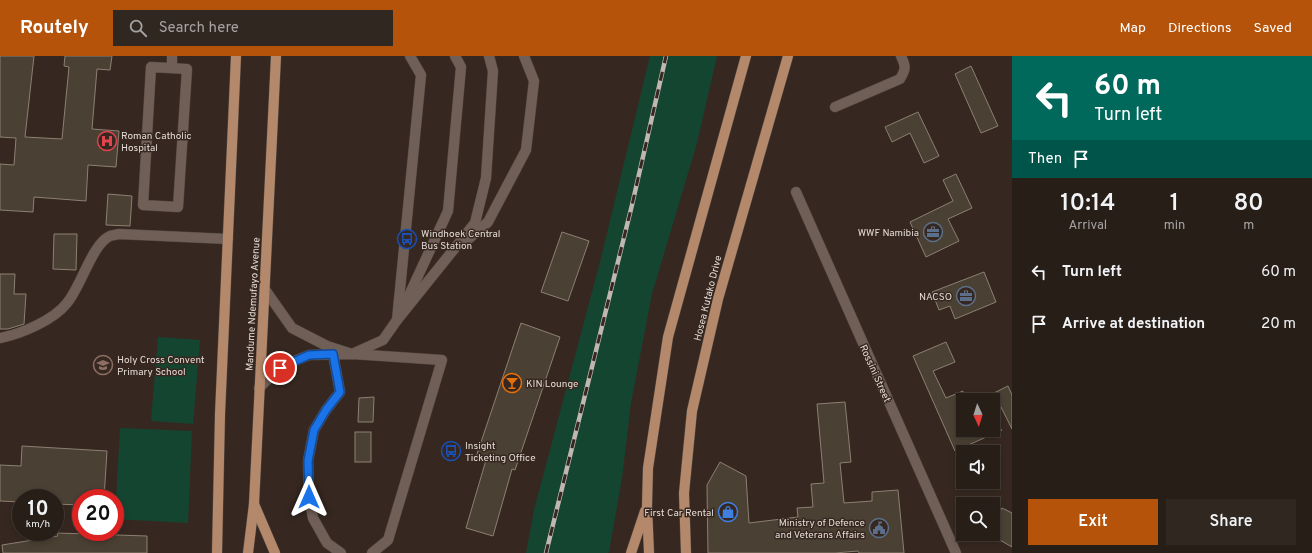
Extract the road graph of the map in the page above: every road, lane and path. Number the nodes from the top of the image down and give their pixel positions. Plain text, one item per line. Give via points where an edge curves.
1 (172, 56) edge
2 (236, 56) edge
3 (276, 56) edge
4 (410, 56) edge
5 (455, 56) edge
6 (489, 56) edge
7 (524, 56) edge
8 (746, 56) edge
9 (788, 56) edge
10 (902, 56) edge
11 (172, 68) junction
12 (835, 107) dead end
13 (796, 192) dead end
14 (228, 239) junction
15 (446, 260) junction
16 (266, 291) junction
17 (398, 320) junction
18 (0, 338) edge
19 (333, 354) junction
20 (352, 354) junction
21 (259, 388) junction
22 (254, 504) junction
23 (647, 506) junction
24 (216, 553) edge
25 (248, 553) edge
26 (275, 553) edge
27 (341, 553) edge
28 (372, 553) edge
29 (631, 553) edge
30 (649, 553) edge
31 (686, 553) edge
32 (956, 553) edge

1 - 11 street
2 - 14 main road
3 - 16 main road, Mandume Ndemufayo Avenue
4 - 17 street via 421,75
5 - 17 street via 461,67 448,211
6 - 15 street via 493,71 486,178 474,223
7 - 15 street via 534,81 526,150 488,222
8 - 23 main road via 668,337 648,468
9 - 31 main road, Hosea Kutako Drive via 718,299 692,411 684,492
10 - 12 street via 906,65 900,78
11 - 11 street via 151,67 143,205 178,207 187,69
13 - 32 street, Rossini Street
14 - 18 street via 119,234 109,236 98,245 67,304 43,323
14 - 24 main road
15 - 17 street
16 - 20 street via 292,328 327,346
16 - 21 main road, Mandume Ndemufayo Avenue
17 - 20 street via 383,340
19 - 20 street
19 - 21 street via 309,355 280,368
19 - 27 street via 340,392 314,430 308,461 309,497 313,518 327,543
20 - 28 street via 442,360 388,540
21 - 22 main road, Mandume Ndemufayo Avenue
22 - 25 main road, Mandume Ndemufayo Avenue
22 - 26 main road
23 - 29 main road
23 - 30 main road

